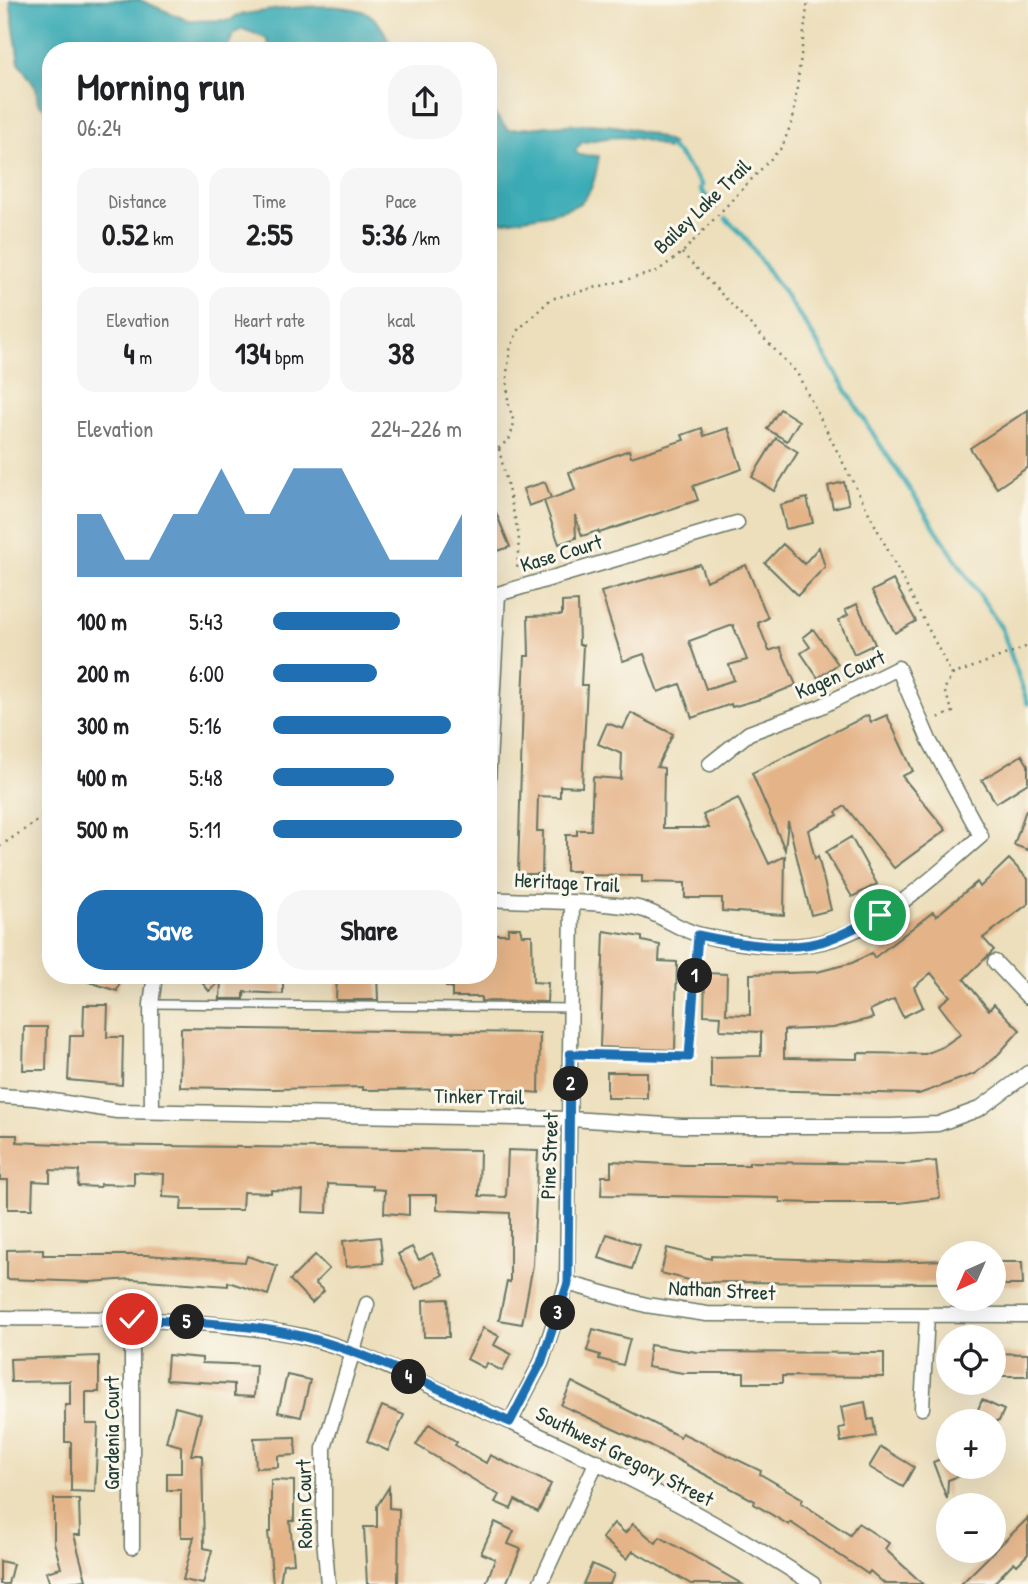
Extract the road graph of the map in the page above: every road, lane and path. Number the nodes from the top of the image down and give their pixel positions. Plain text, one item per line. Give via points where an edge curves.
1 (808, 0) edge
2 (682, 253) junction
3 (499, 449) joint
4 (737, 523) dead end
5 (516, 589) junction
6 (497, 613) edge
7 (1028, 646) edge
8 (952, 674) junction
9 (921, 723) junction
10 (710, 764) dead end
11 (42, 818) edge
12 (981, 836) joint
13 (0, 846) edge
14 (497, 900) edge
15 (572, 904) junction
16 (698, 935) junction
17 (995, 962) dead end
18 (154, 984) edge
19 (1028, 997) edge
20 (151, 1004) junction
21 (573, 1008) junction
22 (570, 1054) junction
23 (1028, 1073) edge
24 (0, 1096) edge
25 (152, 1111) junction
26 (571, 1119) junction
27 (568, 1283) junction
28 (367, 1304) dead end
29 (927, 1315) junction
30 (1028, 1315) edge
31 (0, 1318) edge
32 (132, 1319) junction
33 (353, 1352) junction
34 (922, 1408) dead end
35 (510, 1422) junction
36 (597, 1461) junction
37 (132, 1547) dead end
38 (808, 1583) edge
39 (328, 1584) edge
40 (540, 1584) edge

1 - 2 path, Bailey Lake Trail via 793,119 782,147
2 - 3 path, Bailey Lake Trail via 656,272 551,299 518,330 507,373 514,423 510,438
2 - 8 path via 797,373
3 - 5 path via 519,536
4 - 5 street, Kase Court
5 - 6 street, Kase Court via 498,594
7 - 8 path
8 - 9 path via 944,690 953,712
9 - 10 street, Kagen Court via 898,668 820,707 749,733
9 - 12 street, Kagen Court
11 - 13 path
12 - 16 street, Heritage Trail via 918,889 832,939 752,945
14 - 15 street, Heritage Trail
15 - 16 street, Heritage Trail via 635,907
15 - 21 street, Pine Street
16 - 22 lane via 689,1057
17 - 19 street
18 - 20 street
20 - 21 lane
20 - 25 street
21 - 22 street, Pine Street
22 - 26 street, Pine Street
23 - 26 street, Tinker Trail via 979,1109 938,1124 682,1126
24 - 25 street, Tinker Trail
25 - 26 street, Tinker Trail
26 - 27 street, Pine Street
27 - 29 street, Nathan Street via 646,1305 707,1314
27 - 35 street via 541,1363
28 - 33 street, Robin Court
29 - 30 street, Nathan Street
29 - 34 street
31 - 32 street, Southwest Gregory Street
32 - 33 street, Southwest Gregory Street via 288,1333
32 - 37 street, Gardenia Court
33 - 35 street, Southwest Gregory Street
33 - 39 street, Robin Court via 324,1448
35 - 36 street, Southwest Gregory Street
36 - 38 street, Southwest Gregory Street via 702,1517
36 - 40 street

